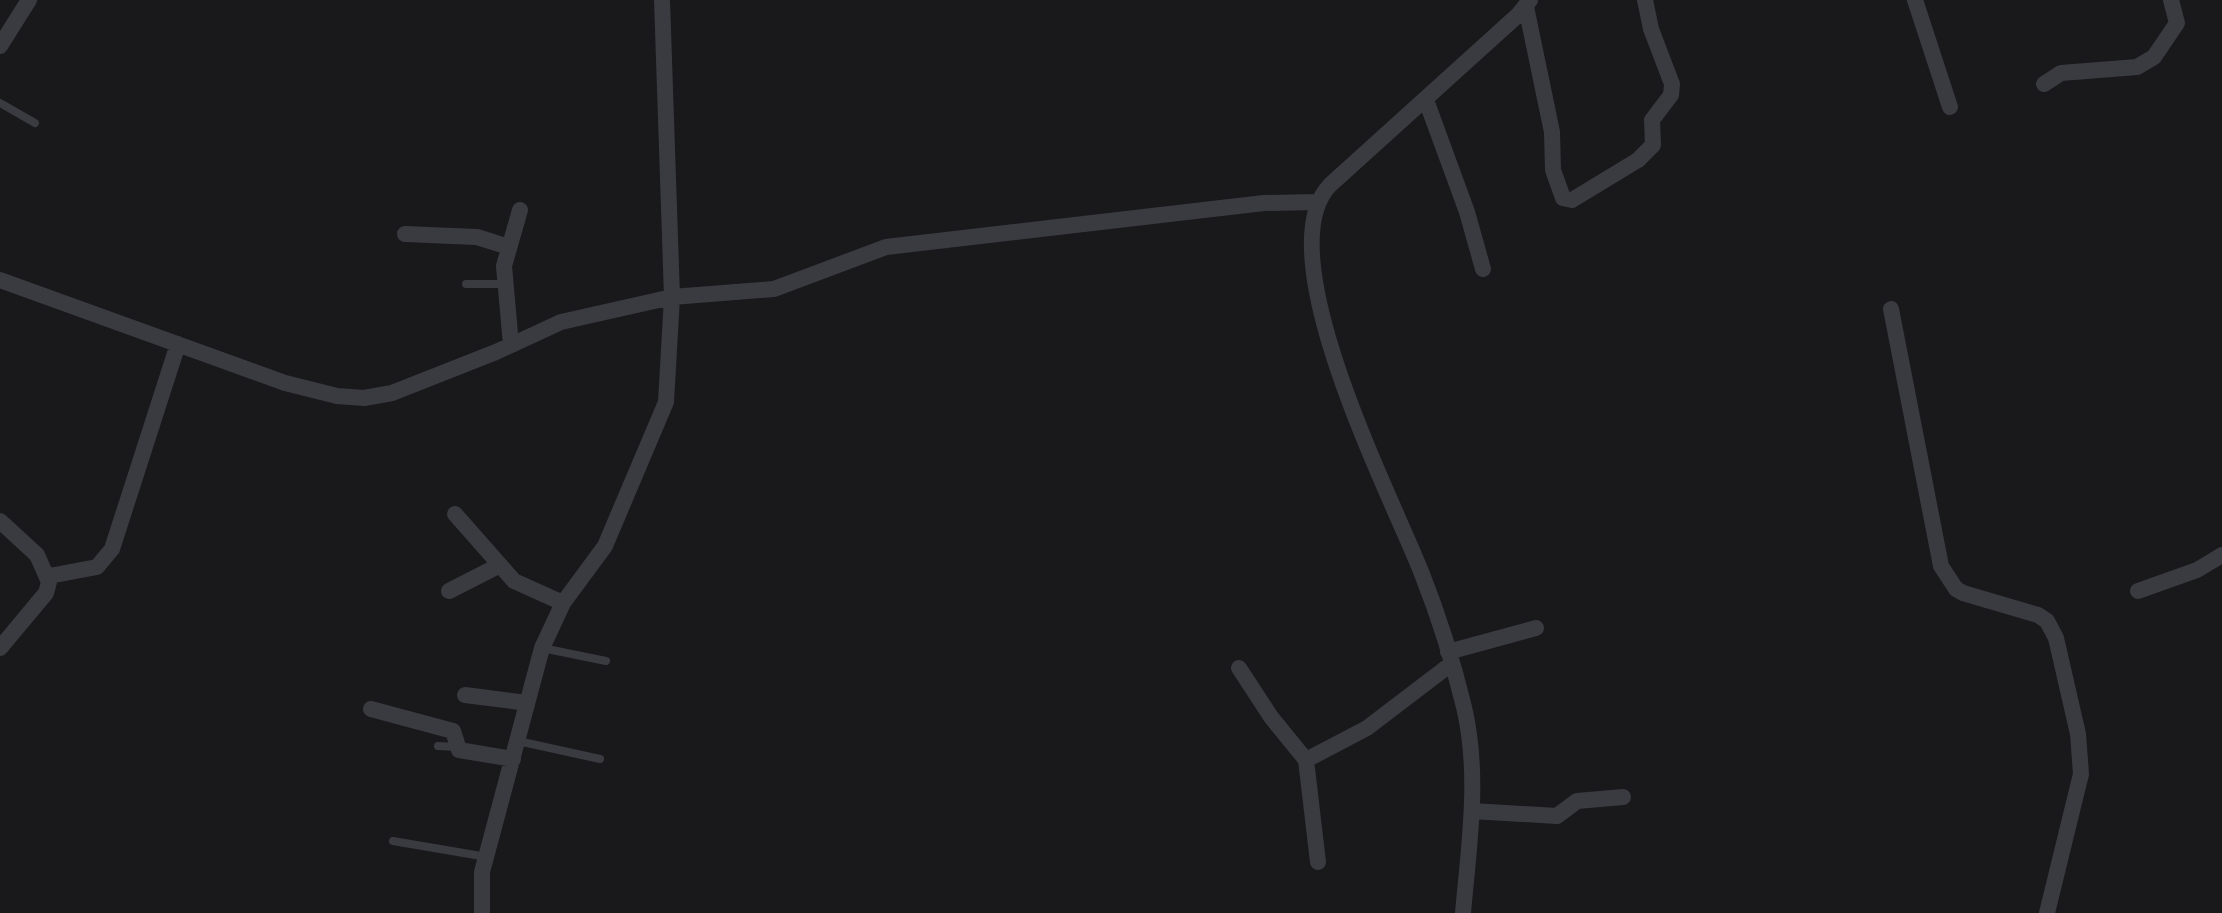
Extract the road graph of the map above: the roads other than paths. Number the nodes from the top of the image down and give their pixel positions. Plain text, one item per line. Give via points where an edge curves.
1 (662, 0) edge
2 (1645, 0) edge
3 (1915, 0) edge
4 (2171, 0) edge
5 (26, 1) edge
6 (1528, 4) edge
7 (0, 46) edge
8 (2044, 84) dead end
9 (1426, 100) junction
10 (0, 103) edge
11 (1950, 107) dead end
12 (35, 123) dead end
13 (1317, 202) junction
14 (520, 210) dead end
15 (405, 234) dead end
16 (509, 247) junction
17 (1483, 269) dead end
18 (0, 280) edge
19 (466, 284) dead end
20 (504, 284) junction
21 (672, 297) junction
22 (1891, 309) dead end
23 (178, 344) junction
24 (511, 345) junction
25 (455, 514) dead end
26 (0, 521) edge
27 (2222, 555) edge
28 (498, 566) junction
29 (49, 576) junction
30 (449, 591) dead end
31 (2138, 591) dead end
32 (563, 603) junction
33 (1536, 628) dead end
34 (0, 648) edge
35 (542, 648) junction
36 (1450, 658) junction
37 (606, 661) dead end
38 (1239, 668) dead end
39 (465, 695) dead end
40 (527, 703) junction
41 (371, 709) dead end
42 (518, 741) junction
43 (438, 746) dead end
44 (456, 747) junction
45 (513, 759) junction
46 (600, 759) dead end
47 (1306, 760) junction
48 (1623, 797) dead end
49 (1472, 811) junction
50 (393, 841) dead end
51 (487, 857) junction
52 (1318, 862) dead end
53 (482, 913) edge
54 (1463, 913) edge
55 (2047, 913) edge

1 - 21 street
2 - 6 street via 1672,84 1671,95 1652,120 1653,145 1572,200 1557,189
3 - 11 street
4 - 8 street via 2177,23 2148,62 2061,73
5 - 7 street
6 - 9 street
9 - 13 street
9 - 17 street
10 - 12 lane
13 - 21 street via 917,242 886,247 774,289
13 - 36 street via 1311,233 1314,262 1339,376 1421,572
14 - 16 street
15 - 16 street via 477,237
16 - 20 street
18 - 23 street
19 - 20 lane
20 - 24 street
21 - 24 street via 561,322
21 - 32 street via 666,402 605,546
22 - 55 street via 1941,566 1956,589 2038,615 2056,638 2078,734 2081,774
23 - 24 street via 285,383 364,398 392,393
23 - 29 street via 112,549 97,567
25 - 28 street
26 - 29 street via 37,555
27 - 31 street
28 - 30 street
28 - 32 street via 514,581
29 - 34 street via 46,593
32 - 35 street
33 - 36 street
35 - 37 lane
35 - 40 street
36 - 47 street via 1367,728
36 - 49 street via 1472,756
38 - 47 street
39 - 40 street
40 - 42 street
41 - 44 street via 453,731
42 - 45 street
42 - 46 lane
43 - 44 lane
44 - 45 street
45 - 51 street
47 - 52 street
48 - 49 street via 1577,801 1557,816
49 - 54 street
50 - 51 lane
51 - 53 street via 479,889

